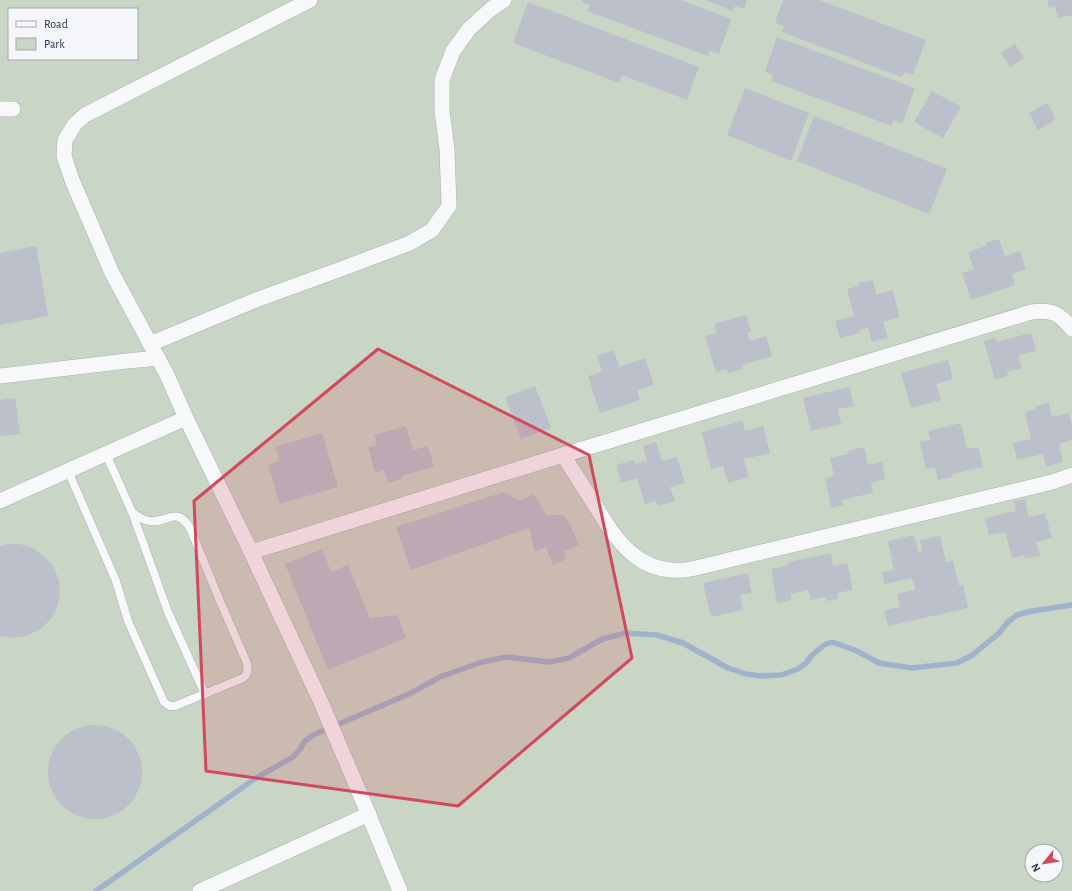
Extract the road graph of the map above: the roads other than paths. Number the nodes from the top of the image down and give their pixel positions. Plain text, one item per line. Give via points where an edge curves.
1 (310, 0) edge
2 (504, 0) edge
3 (1072, 329) edge
4 (150, 344) junction
5 (158, 358) junction
6 (0, 376) edge
7 (186, 418) junction
8 (106, 454) junction
9 (563, 455) junction
10 (68, 471) junction
11 (1072, 476) edge
12 (0, 501) edge
13 (132, 512) junction
14 (251, 552) junction
15 (205, 694) junction
16 (368, 814) junction
17 (200, 891) edge
18 (400, 891) edge

1 - 4 street via 85,115 74,124 65,140 64,156 72,180 112,274
2 - 4 street via 469,29 453,51 442,80 449,206 432,230 410,243 256,300
3 - 9 street via 1063,318 1051,312 1031,312
4 - 5 street
5 - 6 street
5 - 7 street
7 - 8 street
7 - 14 street
8 - 10 street
8 - 13 lane
9 - 11 street via 610,529 627,550 648,564 671,570 696,568
9 - 14 street
10 - 12 street
10 - 15 lane via 116,581 128,621 163,700 170,706 175,706
13 - 15 lane via 168,612
13 - 15 lane via 147,521 175,517 182,518 188,524 246,663 248,671 243,678
14 - 16 street via 320,700
16 - 17 street
16 - 18 street

